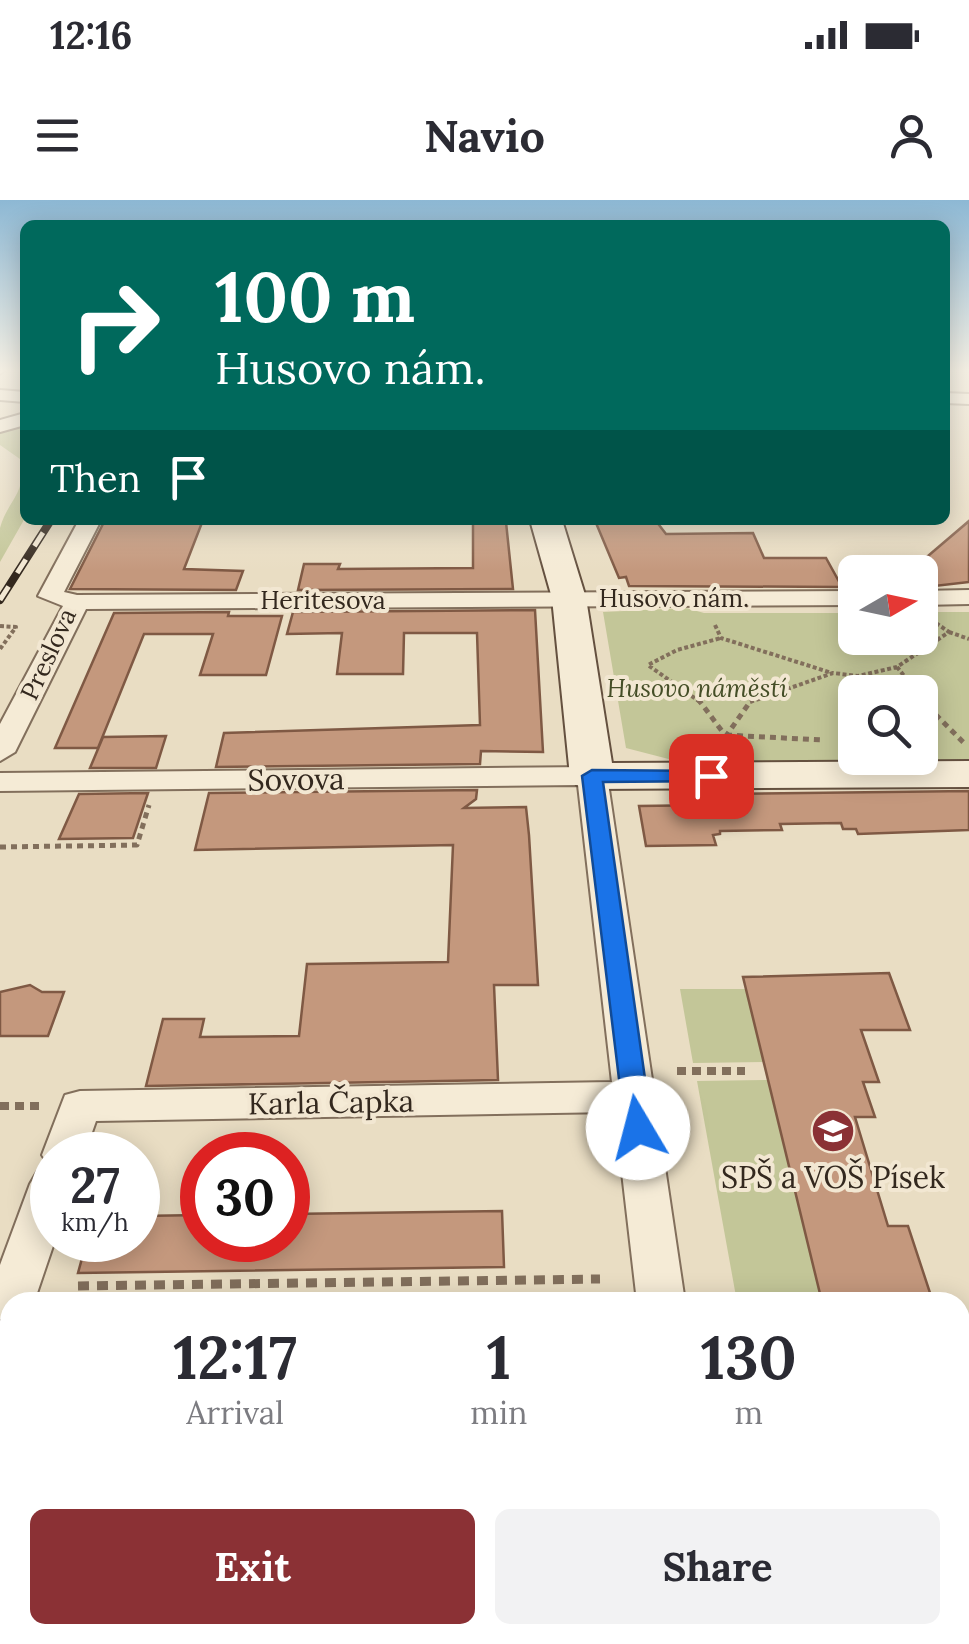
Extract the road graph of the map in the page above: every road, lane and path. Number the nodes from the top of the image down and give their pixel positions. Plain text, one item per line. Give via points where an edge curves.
1 (87, 525) edge
2 (547, 525) edge
3 (969, 597) edge
4 (569, 598) junction
5 (838, 598) edge
6 (938, 598) edge
7 (680, 599) junction
8 (77, 602) junction
9 (0, 626) edge
10 (938, 627) edge
11 (949, 632) junction
12 (720, 638) junction
13 (969, 640) edge
14 (0, 649) edge
15 (898, 666) junction
16 (833, 674) junction
17 (904, 675) edge
18 (938, 718) edge
19 (725, 735) junction
20 (836, 741) dead end
21 (969, 751) edge
22 (0, 752) edge
23 (969, 774) edge
24 (592, 776) junction
25 (0, 782) edge
26 (151, 798) dead end
27 (0, 847) edge
28 (677, 1071) dead end
29 (745, 1071) dead end
30 (634, 1097) junction
31 (71, 1132) edge
32 (30, 1246) edge
33 (600, 1279) dead end
34 (78, 1286) dead end
35 (14, 1292) edge
36 (661, 1292) edge

1 - 8 street, Preslova via 50,596
2 - 4 street
3 - 6 street
4 - 7 street, Husovo nám.
4 - 8 street, Heritesova
4 - 24 street, Husovo nám.
5 - 7 street, Husovo nám.
7 - 12 path via 719,627
8 - 22 street, Preslova
9 - 14 path via 16,627
10 - 11 path
11 - 13 path
11 - 15 path
12 - 16 path
12 - 19 path via 648,666 694,694
15 - 16 path via 858,676
15 - 17 path
16 - 19 path via 753,698
18 - 21 path
19 - 20 path
23 - 24 street
24 - 25 street, Sovova
24 - 30 street
26 - 27 path via 137,845
28 - 29 path
30 - 31 street, Karla Čapka via 80,1106
30 - 36 street
32 - 35 street
33 - 34 path

